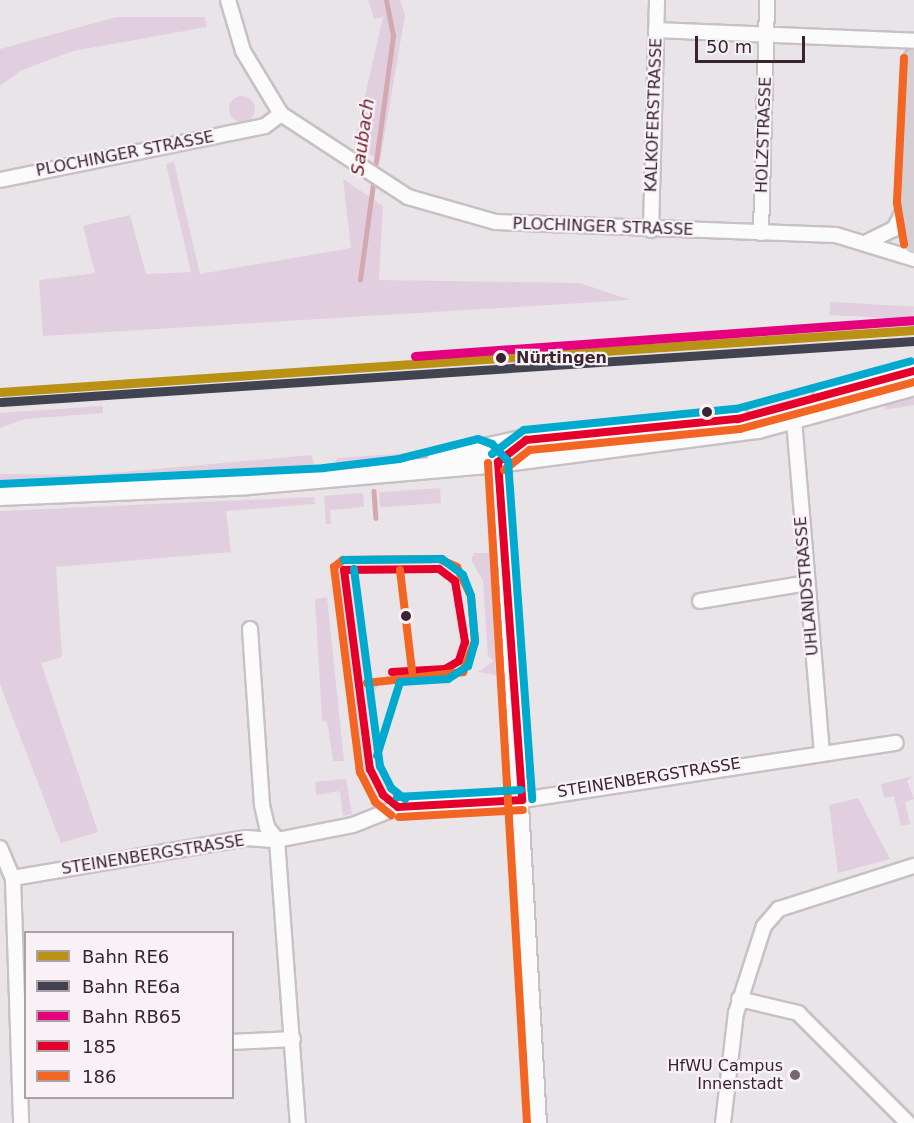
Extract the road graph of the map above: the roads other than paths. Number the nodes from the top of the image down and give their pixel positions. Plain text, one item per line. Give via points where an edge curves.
1 (228, 0) edge
2 (657, 0) edge
3 (767, 0) edge
4 (656, 30) junction
5 (767, 33) junction
6 (914, 41) edge
7 (914, 59) edge
8 (281, 114) junction
9 (911, 159) edge
10 (0, 180) edge
11 (907, 204) junction
12 (651, 230) junction
13 (761, 233) junction
14 (867, 242) junction
15 (914, 242) edge
16 (914, 259) edge
17 (914, 371) edge
18 (914, 385) edge
19 (825, 397) junction
20 (794, 420) junction
21 (526, 441) junction
22 (480, 449) junction
23 (498, 462) junction
24 (401, 469) junction
25 (0, 495) edge
26 (807, 583) junction
27 (700, 601) dead end
28 (250, 629) dead end
29 (896, 743) dead end
30 (822, 751) junction
31 (522, 800) junction
32 (277, 840) junction
33 (0, 848) edge
34 (914, 866) edge
35 (14, 878) junction
36 (739, 999) junction
37 (293, 1039) junction
38 (234, 1042) edge
39 (21, 1123) edge
40 (298, 1123) edge
41 (538, 1123) edge
42 (723, 1123) edge
43 (908, 1123) edge

1 - 8 street, PLOCHINGER STRASSE via 243,51
2 - 4 street, KALKOFERSTRASSE
3 - 5 street, HOLZSTRASSE
4 - 5 street
4 - 12 street, KALKOFERSTRASSE
5 - 6 street
5 - 13 street, HOLZSTRASSE
7 - 9 main road
8 - 10 street, PLOCHINGER STRASSE via 265,126
8 - 12 street, PLOCHINGER STRASSE via 361,170 408,197 496,222
9 - 11 main road
11 - 14 street via 894,229
11 - 15 main road
12 - 13 street, PLOCHINGER STRASSE
13 - 14 street, PLOCHINGER STRASSE
14 - 16 street, PLOCHINGER STRASSE
17 - 19 main road
18 - 20 main road
19 - 20 main road via 797,412
19 - 21 main road via 738,419
20 - 23 main road
20 - 26 street, UHLANDSTRASSE
21 - 22 main road
21 - 23 main road
22 - 23 street
22 - 24 main road
23 - 24 main road
23 - 31 street
24 - 25 main road via 248,484
26 - 27 street
26 - 30 street, UHLANDSTRASSE
28 - 32 street via 262,804 267,827
29 - 30 street, STEINENBERGSTRASSE
30 - 31 street, STEINENBERGSTRASSE
31 - 32 street, STEINENBERGSTRASSE via 398,807 354,825
31 - 41 street
32 - 35 street, STEINENBERGSTRASSE via 246,838
32 - 37 street
33 - 35 street
34 - 36 street via 779,909 764,926
35 - 39 street
36 - 42 street
36 - 43 street via 798,1013
37 - 38 street
37 - 40 street

